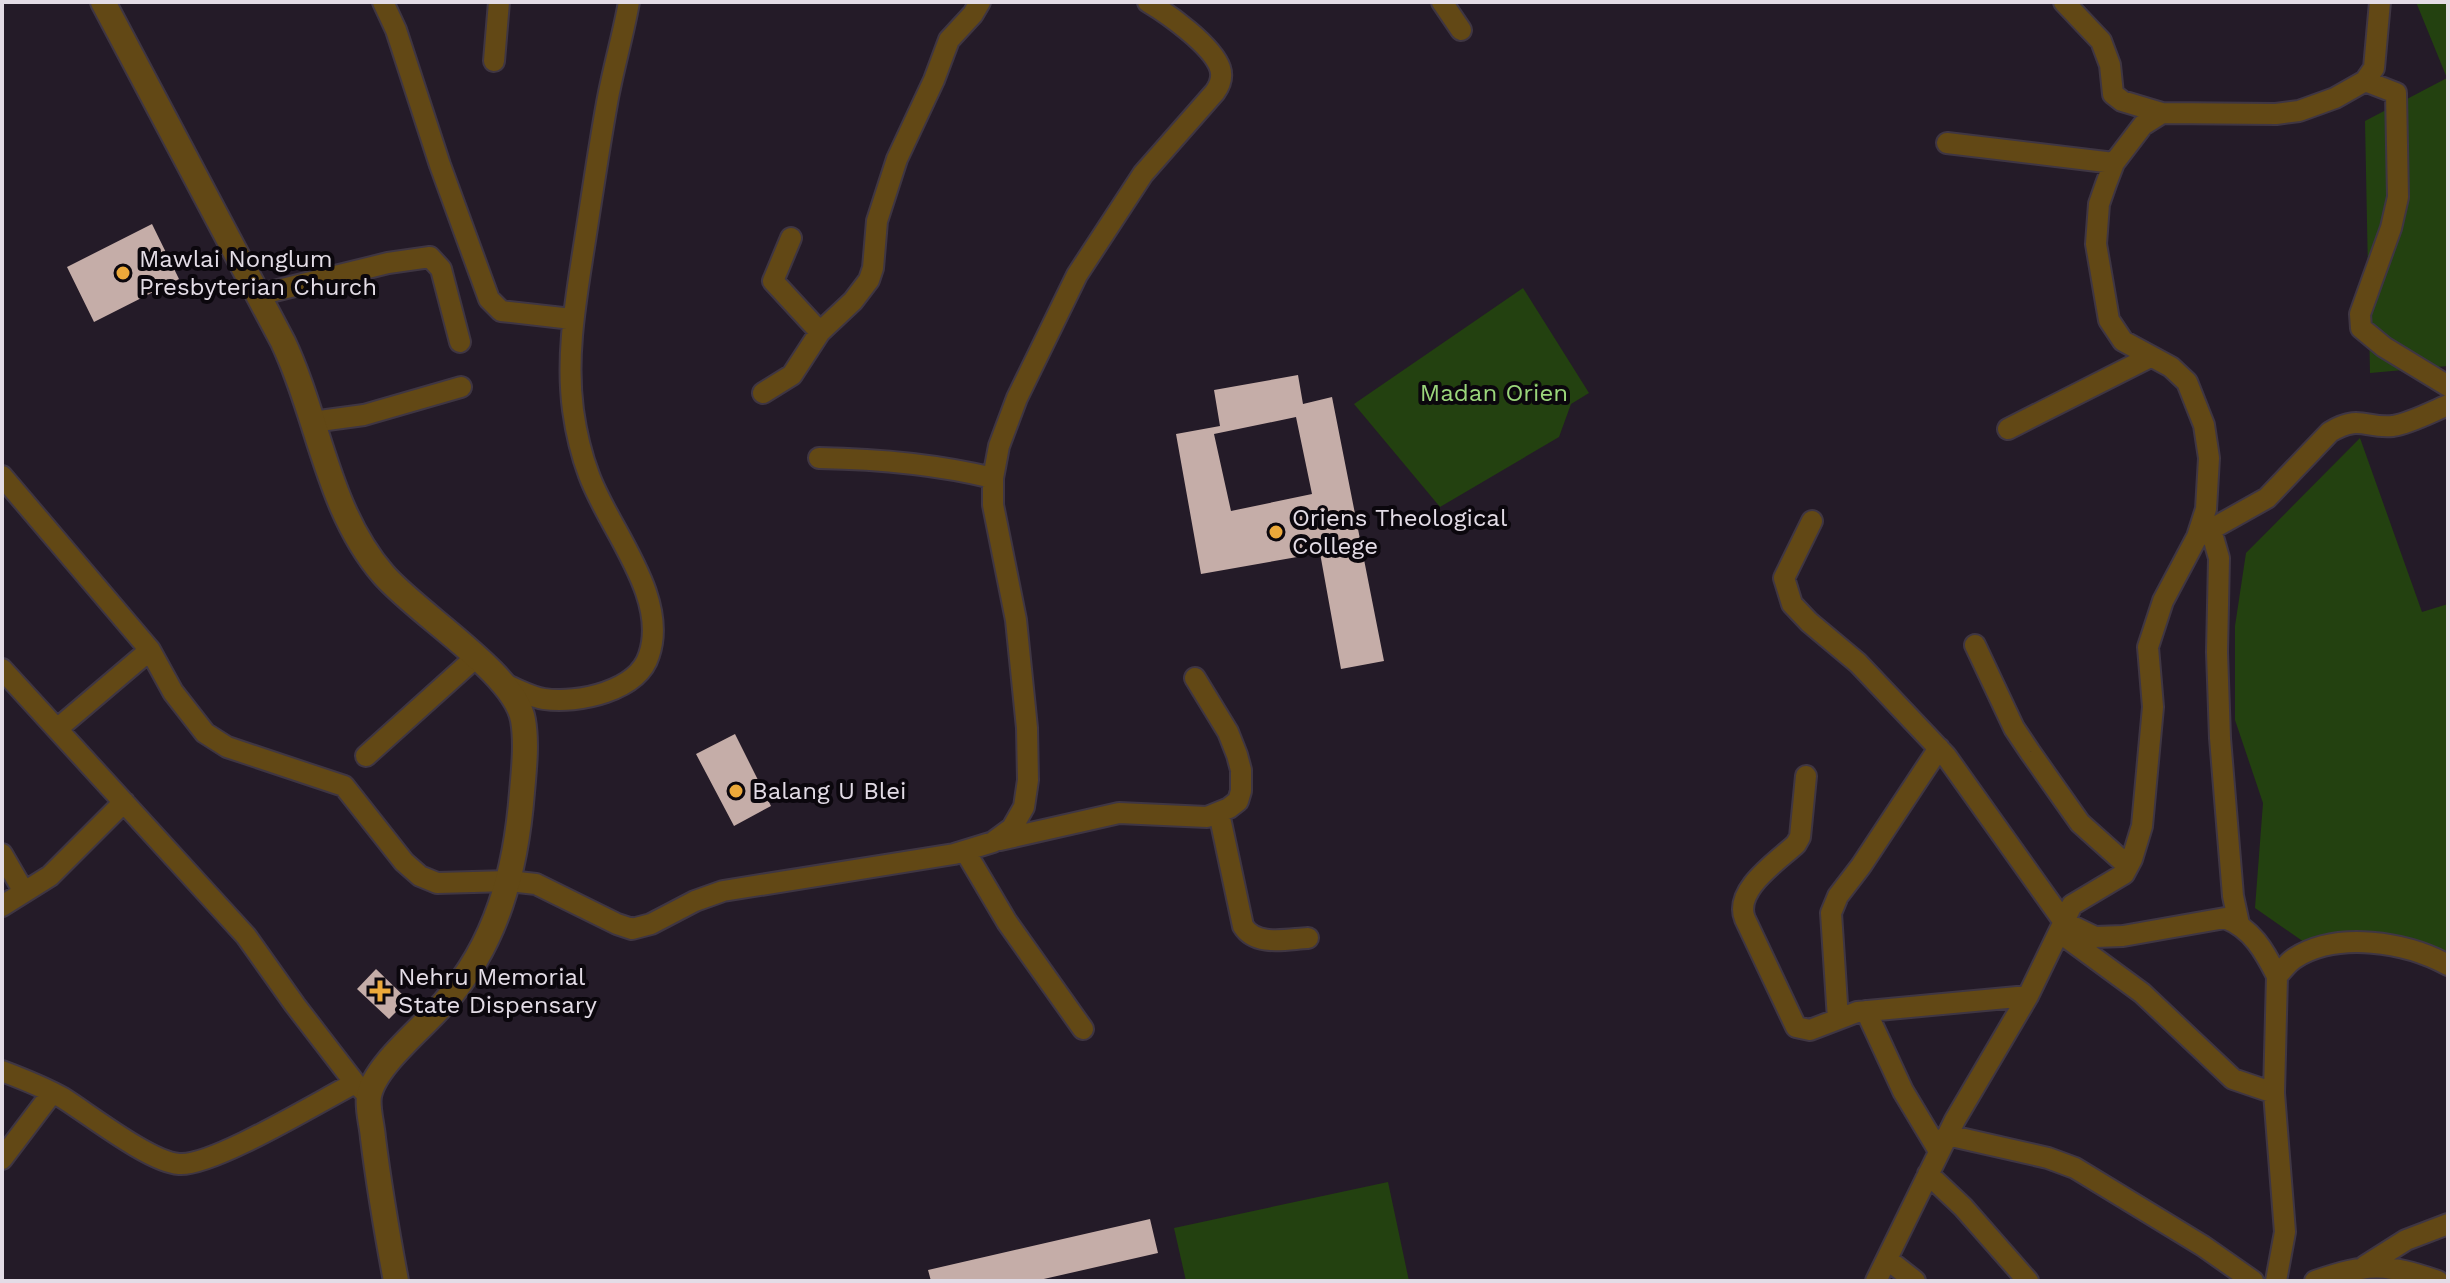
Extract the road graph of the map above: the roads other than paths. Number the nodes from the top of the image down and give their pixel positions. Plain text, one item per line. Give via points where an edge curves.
1 (103, 2) edge
2 (383, 2) edge
3 (499, 2) edge
4 (629, 2) edge
5 (1148, 2) edge
6 (1442, 2) edge
7 (2064, 2) edge
8 (2380, 2) edge
9 (978, 3) edge
10 (1461, 30) dead end
11 (494, 61) dead end
12 (2365, 81) junction
13 (2162, 113) junction
14 (1947, 143) dead end
15 (2114, 163) junction
16 (791, 238) dead end
17 (258, 295) junction
18 (572, 319) junction
19 (820, 332) junction
20 (460, 342) dead end
21 (2150, 357) junction
22 (2448, 386) edge
23 (461, 387) dead end
24 (763, 393) dead end
25 (2448, 405) edge
26 (312, 422) junction
27 (2008, 429) dead end
28 (819, 458) dead end
29 (2, 476) edge
30 (993, 478) junction
31 (1812, 521) dead end
32 (2204, 533) junction
33 (1975, 645) dead end
34 (150, 650) junction
35 (476, 657) junction
36 (2, 669) edge
37 (1195, 678) dead end
38 (504, 684) junction
39 (57, 729) junction
40 (1939, 748) junction
41 (366, 756) dead end
42 (1806, 776) dead end
43 (124, 802) junction
44 (1219, 813) junction
45 (993, 842) junction
46 (965, 851) junction
47 (2, 854) edge
48 (2128, 866) junction
49 (509, 881) junction
50 (24, 892) junction
51 (2, 906) edge
52 (2239, 924) junction
53 (2061, 927) junction
54 (1308, 938) dead end
55 (2448, 965) edge
56 (2277, 976) junction
57 (2028, 996) junction
58 (1866, 1011) junction
59 (1838, 1019) junction
60 (1083, 1029) dead end
61 (2, 1071) edge
62 (362, 1090) junction
63 (52, 1093) junction
64 (2274, 1093) junction
65 (1943, 1143) junction
66 (2, 1159) edge
67 (1928, 1174) junction
68 (2448, 1224) edge
69 (1887, 1259) junction
70 (2365, 1266) junction
71 (396, 1281) edge
72 (1876, 1281) edge
73 (1915, 1281) edge
74 (2028, 1281) edge
75 (2253, 1281) edge
76 (2276, 1281) edge
77 (2315, 1281) edge
78 (2438, 1281) edge

1 - 17 street
2 - 18 street via 489,299 501,311
3 - 11 street
4 - 18 street
5 - 30 street via 1206,49 1219,65 1220,84 1143,174 1077,275 1017,398
6 - 10 street
7 - 13 street via 2101,41 2113,94
8 - 12 street via 2374,68
9 - 19 street via 949,40 897,159 877,221 869,280
12 - 13 street via 2299,111
12 - 22 street via 2396,93 2398,184 2391,228 2360,314 2361,328
13 - 15 street via 2143,125
14 - 15 street
15 - 21 street via 2097,220 2100,278 2109,320 2123,341
16 - 19 street via 773,281
17 - 20 street via 430,257 441,269
17 - 26 street via 295,367
18 - 38 street via 577,438 589,477 636,569 654,635 639,673 600,694 544,699
19 - 24 street via 792,375
21 - 27 street
21 - 32 street via 2187,382 2204,425 2209,458
23 - 26 street via 364,415
25 - 32 street via 2390,426 2362,421 2341,425 2267,498
26 - 35 street via 341,506 366,552 412,604
28 - 30 street via 931,465
29 - 34 street
30 - 45 street via 993,505 1016,620 1028,780 1024,807 1012,828
31 - 40 street via 1784,578 1792,604 1858,663
32 - 48 street via 2163,601 2148,647 2151,738 2142,826
32 - 52 street via 2219,558 2220,738
33 - 48 street via 2030,752 2080,823
34 - 39 street
34 - 49 street via 173,692 205,733 227,747 344,786 420,876 437,883
35 - 38 street
35 - 41 street
36 - 39 street
37 - 44 street via 1228,732 1241,770 1238,801
38 - 49 street via 519,703 525,759
39 - 43 street
40 - 53 street
40 - 59 street via 1831,913
42 - 59 street via 1800,837 1752,885 1743,913 1796,1027 1810,1030
43 - 50 street via 50,876
43 - 62 street via 246,936
44 - 45 street via 1119,813
44 - 54 street via 1243,926 1265,940
45 - 46 street
46 - 49 street via 723,891 632,929 536,884
46 - 60 street via 1007,922
47 - 50 street
48 - 53 street via 2124,874 2072,905
49 - 62 street via 491,934 466,977
50 - 51 street
52 - 53 street via 2225,918 2095,937
52 - 56 street via 2258,942
53 - 57 street
53 - 64 street via 2142,993 2233,1079
55 - 56 street via 2422,953 2360,942 2305,953
56 - 64 street
57 - 58 street
57 - 65 street
58 - 59 street
58 - 65 street via 1903,1091
61 - 63 street
62 - 63 street via 227,1150 179,1164 159,1159
62 - 71 street
63 - 66 street
64 - 76 street via 2285,1232
65 - 67 street
65 - 75 street via 2048,1158 2075,1168
67 - 69 street
67 - 74 street
68 - 70 street via 2406,1240
69 - 72 street
69 - 73 street
70 - 77 street
70 - 78 street

